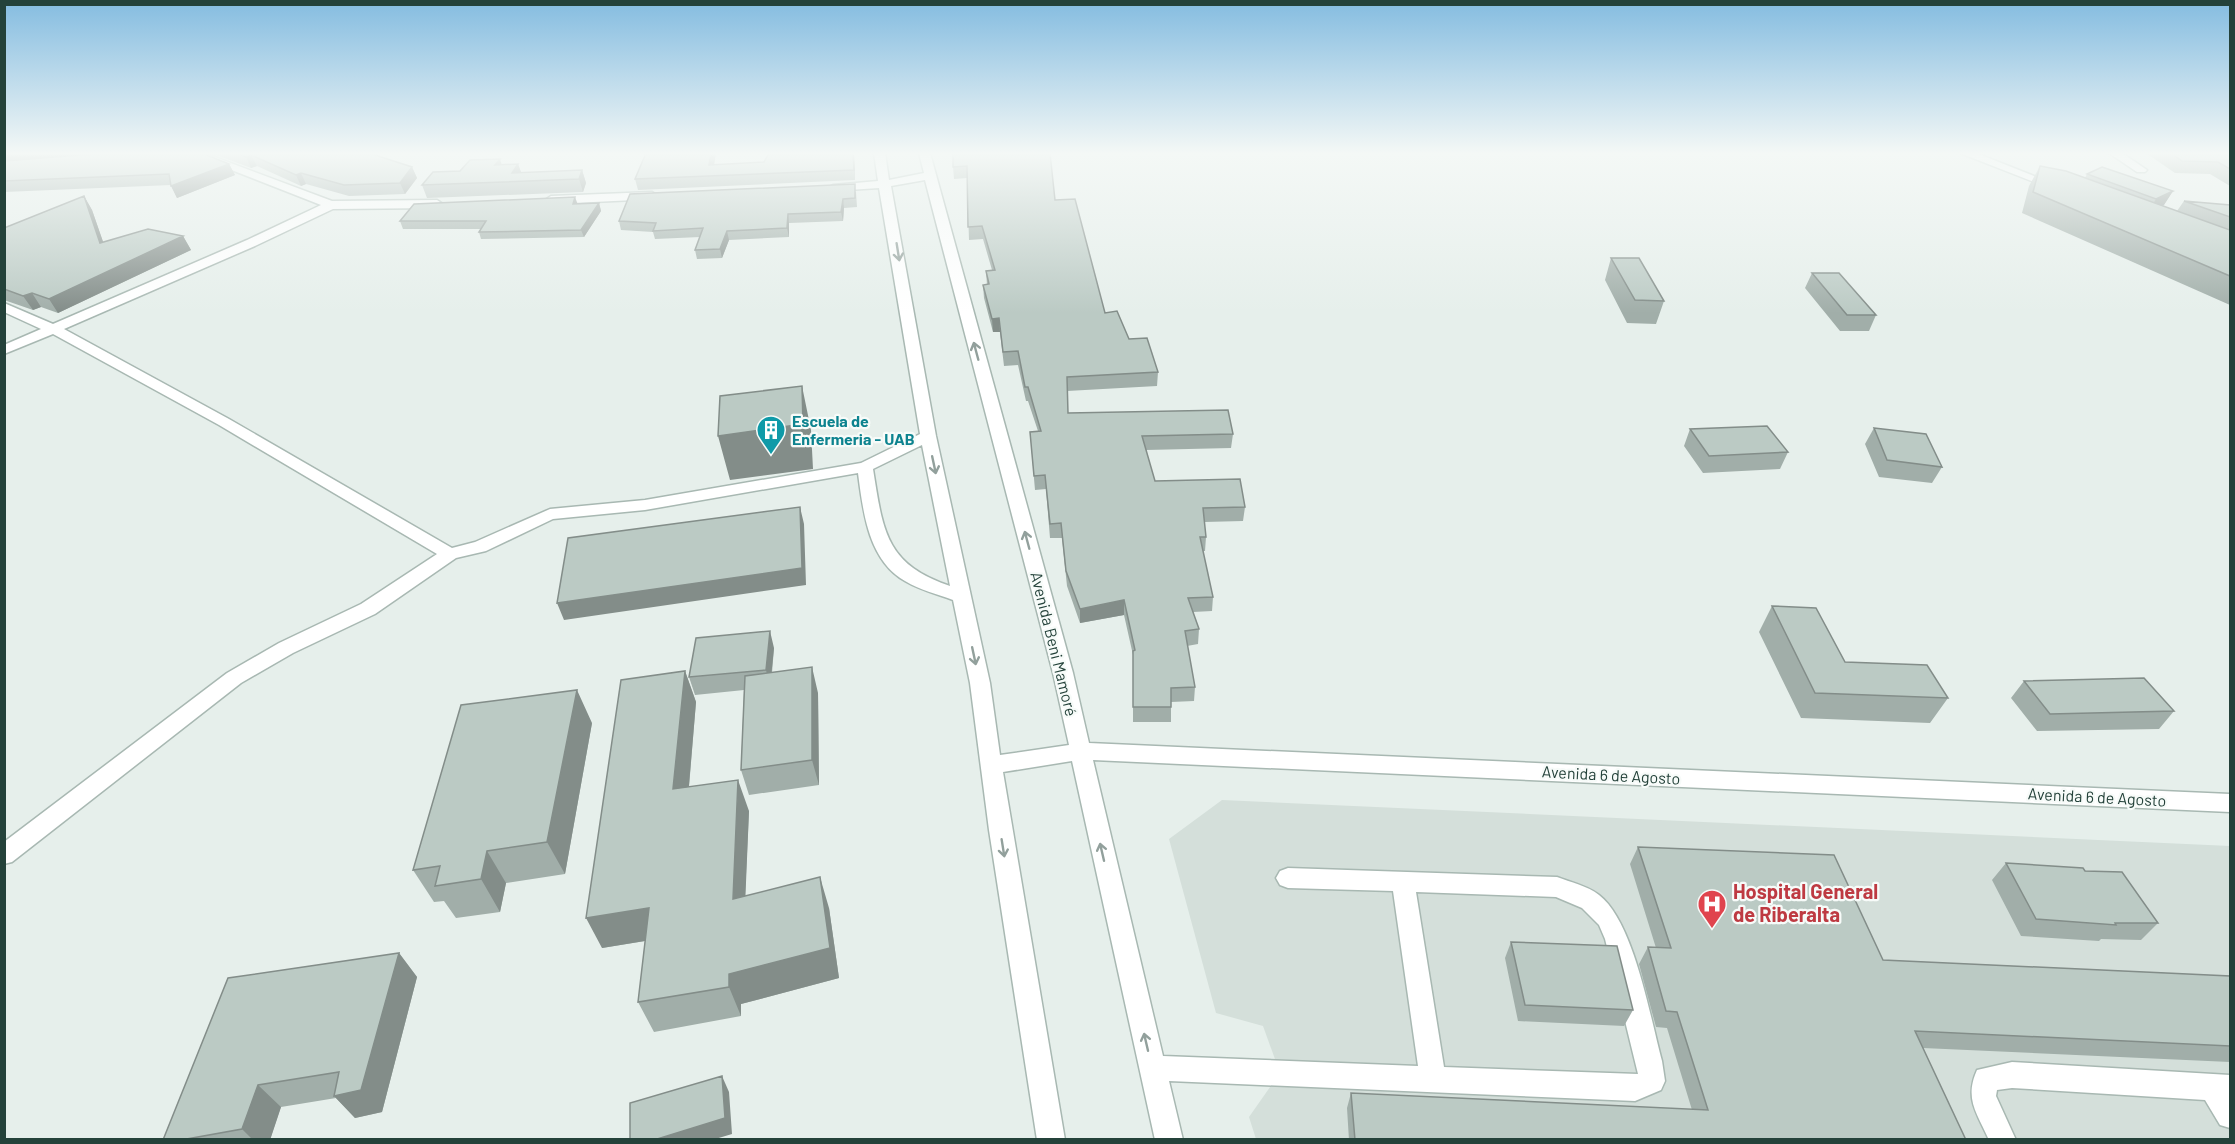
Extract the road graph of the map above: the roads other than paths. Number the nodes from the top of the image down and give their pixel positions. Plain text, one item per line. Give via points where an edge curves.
1 (329, 206) edge
2 (888, 206) edge
3 (937, 206) edge
4 (4, 308) edge
5 (56, 330) junction
6 (4, 350) edge
7 (928, 436) junction
8 (865, 467) junction
9 (450, 554) junction
10 (962, 596) junction
11 (1081, 751) junction
12 (993, 765) junction
13 (2230, 803) edge
14 (4, 855) edge
15 (1288, 878) dead end
16 (1403, 882) junction
17 (1152, 1068) junction
18 (1433, 1080) junction
19 (2221, 1087) edge
20 (2230, 1115) edge
21 (1051, 1140) edge
22 (1169, 1140) edge
23 (2003, 1140) edge

1 - 5 street
2 -> 7 street
11 -> 3 street, Avenida Beni Mamoré
4 - 5 street
5 - 6 street
5 - 9 street via 224,422
7 - 8 street
7 -> 10 street
8 - 9 street via 645,505 550,514 480,547
8 - 10 street via 874,529 885,551 907,574
9 - 14 street via 368,609 234,678
10 -> 12 street
11 - 12 street, Avenida 6 de Agosto
11 - 13 street, Avenida 6 de Agosto
17 -> 11 street, Avenida Beni Mamoré
12 -> 21 street via 1000,830
15 - 16 street
16 - 18 street
16 - 18 street via 1557,887 1590,902 1607,918 1617,938 1652,1081 1635,1088
17 - 18 street
17 - 22 street, Avenida Beni Mamoré
19 - 20 street
19 - 23 street via 2012,1075 1986,1079 1983,1097

